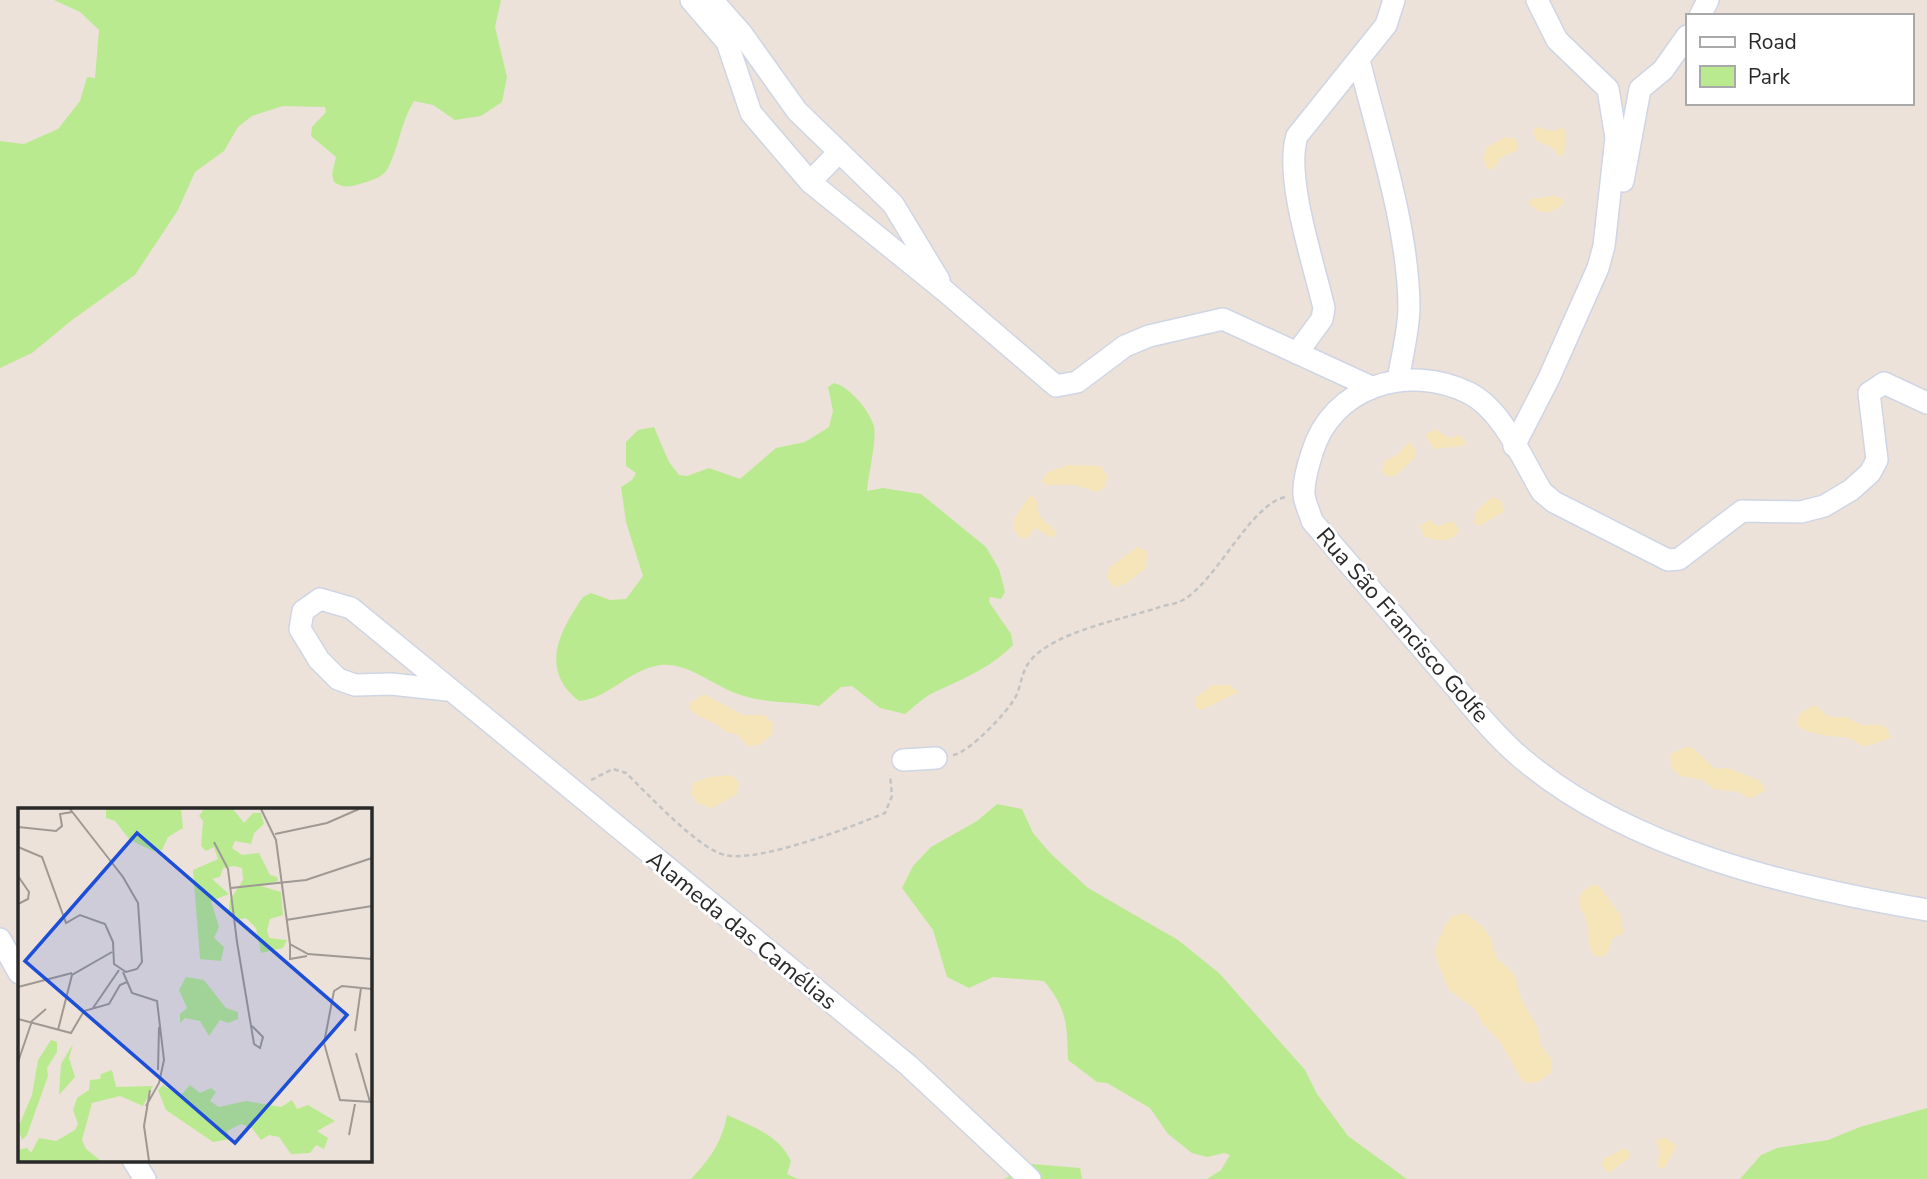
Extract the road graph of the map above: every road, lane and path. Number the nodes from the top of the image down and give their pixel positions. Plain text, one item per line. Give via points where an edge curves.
1 (691, 0) edge
2 (712, 0) edge
3 (1394, 0) edge
4 (1537, 0) edge
5 (1686, 37) edge
6 (1362, 56) junction
7 (1608, 89) junction
8 (1640, 89) junction
9 (839, 152) junction
10 (810, 182) junction
11 (1604, 246) junction
12 (945, 291) junction
13 (1297, 353) junction
14 (1398, 380) junction
15 (1369, 386) junction
16 (1927, 403) edge
17 (1514, 446) junction
18 (1304, 495) junction
19 (447, 690) junction
20 (936, 758) joint
21 (903, 760) joint
22 (576, 794) junction
23 (1927, 910) edge
24 (0, 939) edge
25 (18, 971) edge
26 (134, 1162) edge
27 (145, 1179) edge
28 (1030, 1179) edge

1 - 10 street via 727,42 751,113
2 - 9 street via 797,111
3 - 6 street via 1386,25
4 - 7 street via 1557,40
5 - 8 street via 1663,70
6 - 13 street via 1297,136 1292,153 1324,308
6 - 14 street via 1404,259 1409,307
7 - 8 street
7 - 11 street via 1616,138
8 - 11 street via 1614,223
9 - 10 street
9 - 12 street via 892,204
10 - 12 street
11 - 17 street via 1549,378
12 - 13 street via 1056,386 1077,383 1125,346 1149,336 1223,319
13 - 15 street
14 - 15 street
14 - 17 street via 1426,381 1471,394 1488,407
15 - 18 street via 1331,415 1316,439
16 - 17 street via 1884,383 1876,386 1869,393 1877,460 1851,490 1824,506 1801,512 1742,511 1679,559 1668,560 1554,502 1542,492
18 - 20 path via 1271,503 1183,601 1070,636 1040,651 1023,670 1017,695 993,724 961,754
18 - 23 street, Rua São Francisco Golfe via 1312,521 1483,719 1560,788 1648,833 1719,862 1798,886
19 - 19 street, Alameda das Camélias via 351,608 320,598 303,611 300,629 319,660 338,679 355,685
19 - 22 street, Alameda das Camélias
20 - 21 street
21 - 22 path via 890,774 892,796 885,813 775,852 725,856 702,844 626,773 612,769
22 - 28 street, Alameda das Camélias via 908,1065
24 - 25 street
26 - 27 street

